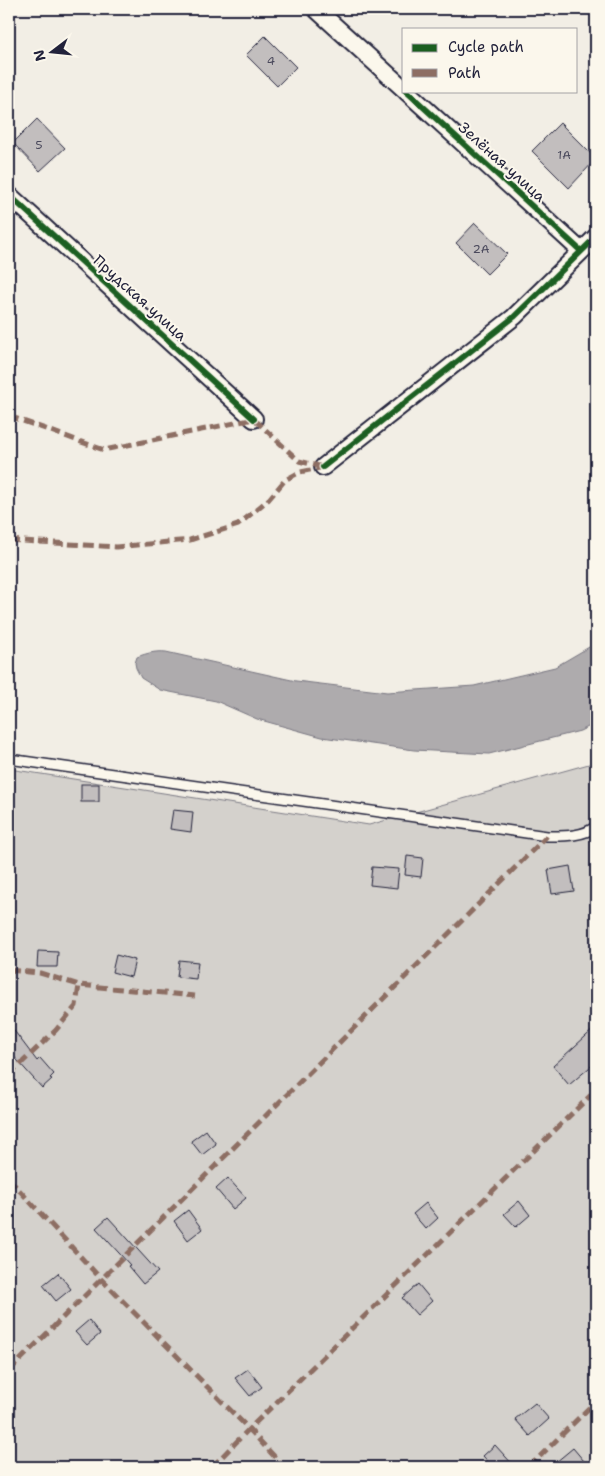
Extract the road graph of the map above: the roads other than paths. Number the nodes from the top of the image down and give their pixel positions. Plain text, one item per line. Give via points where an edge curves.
1 (316, 9) edge
2 (402, 87) edge
3 (407, 92) edge
4 (9, 195) edge
5 (596, 237) edge
6 (581, 251) junction
7 (254, 419) dead end
8 (323, 467) dead end
9 (9, 759) edge
10 (596, 826) edge

1 - 2 street, Зелёная улица
3 - 6 street, Зелёная улица
4 - 7 street, Прудская улица
5 - 6 street
6 - 8 street via 514,317
9 - 10 lane via 547,836 567,836

